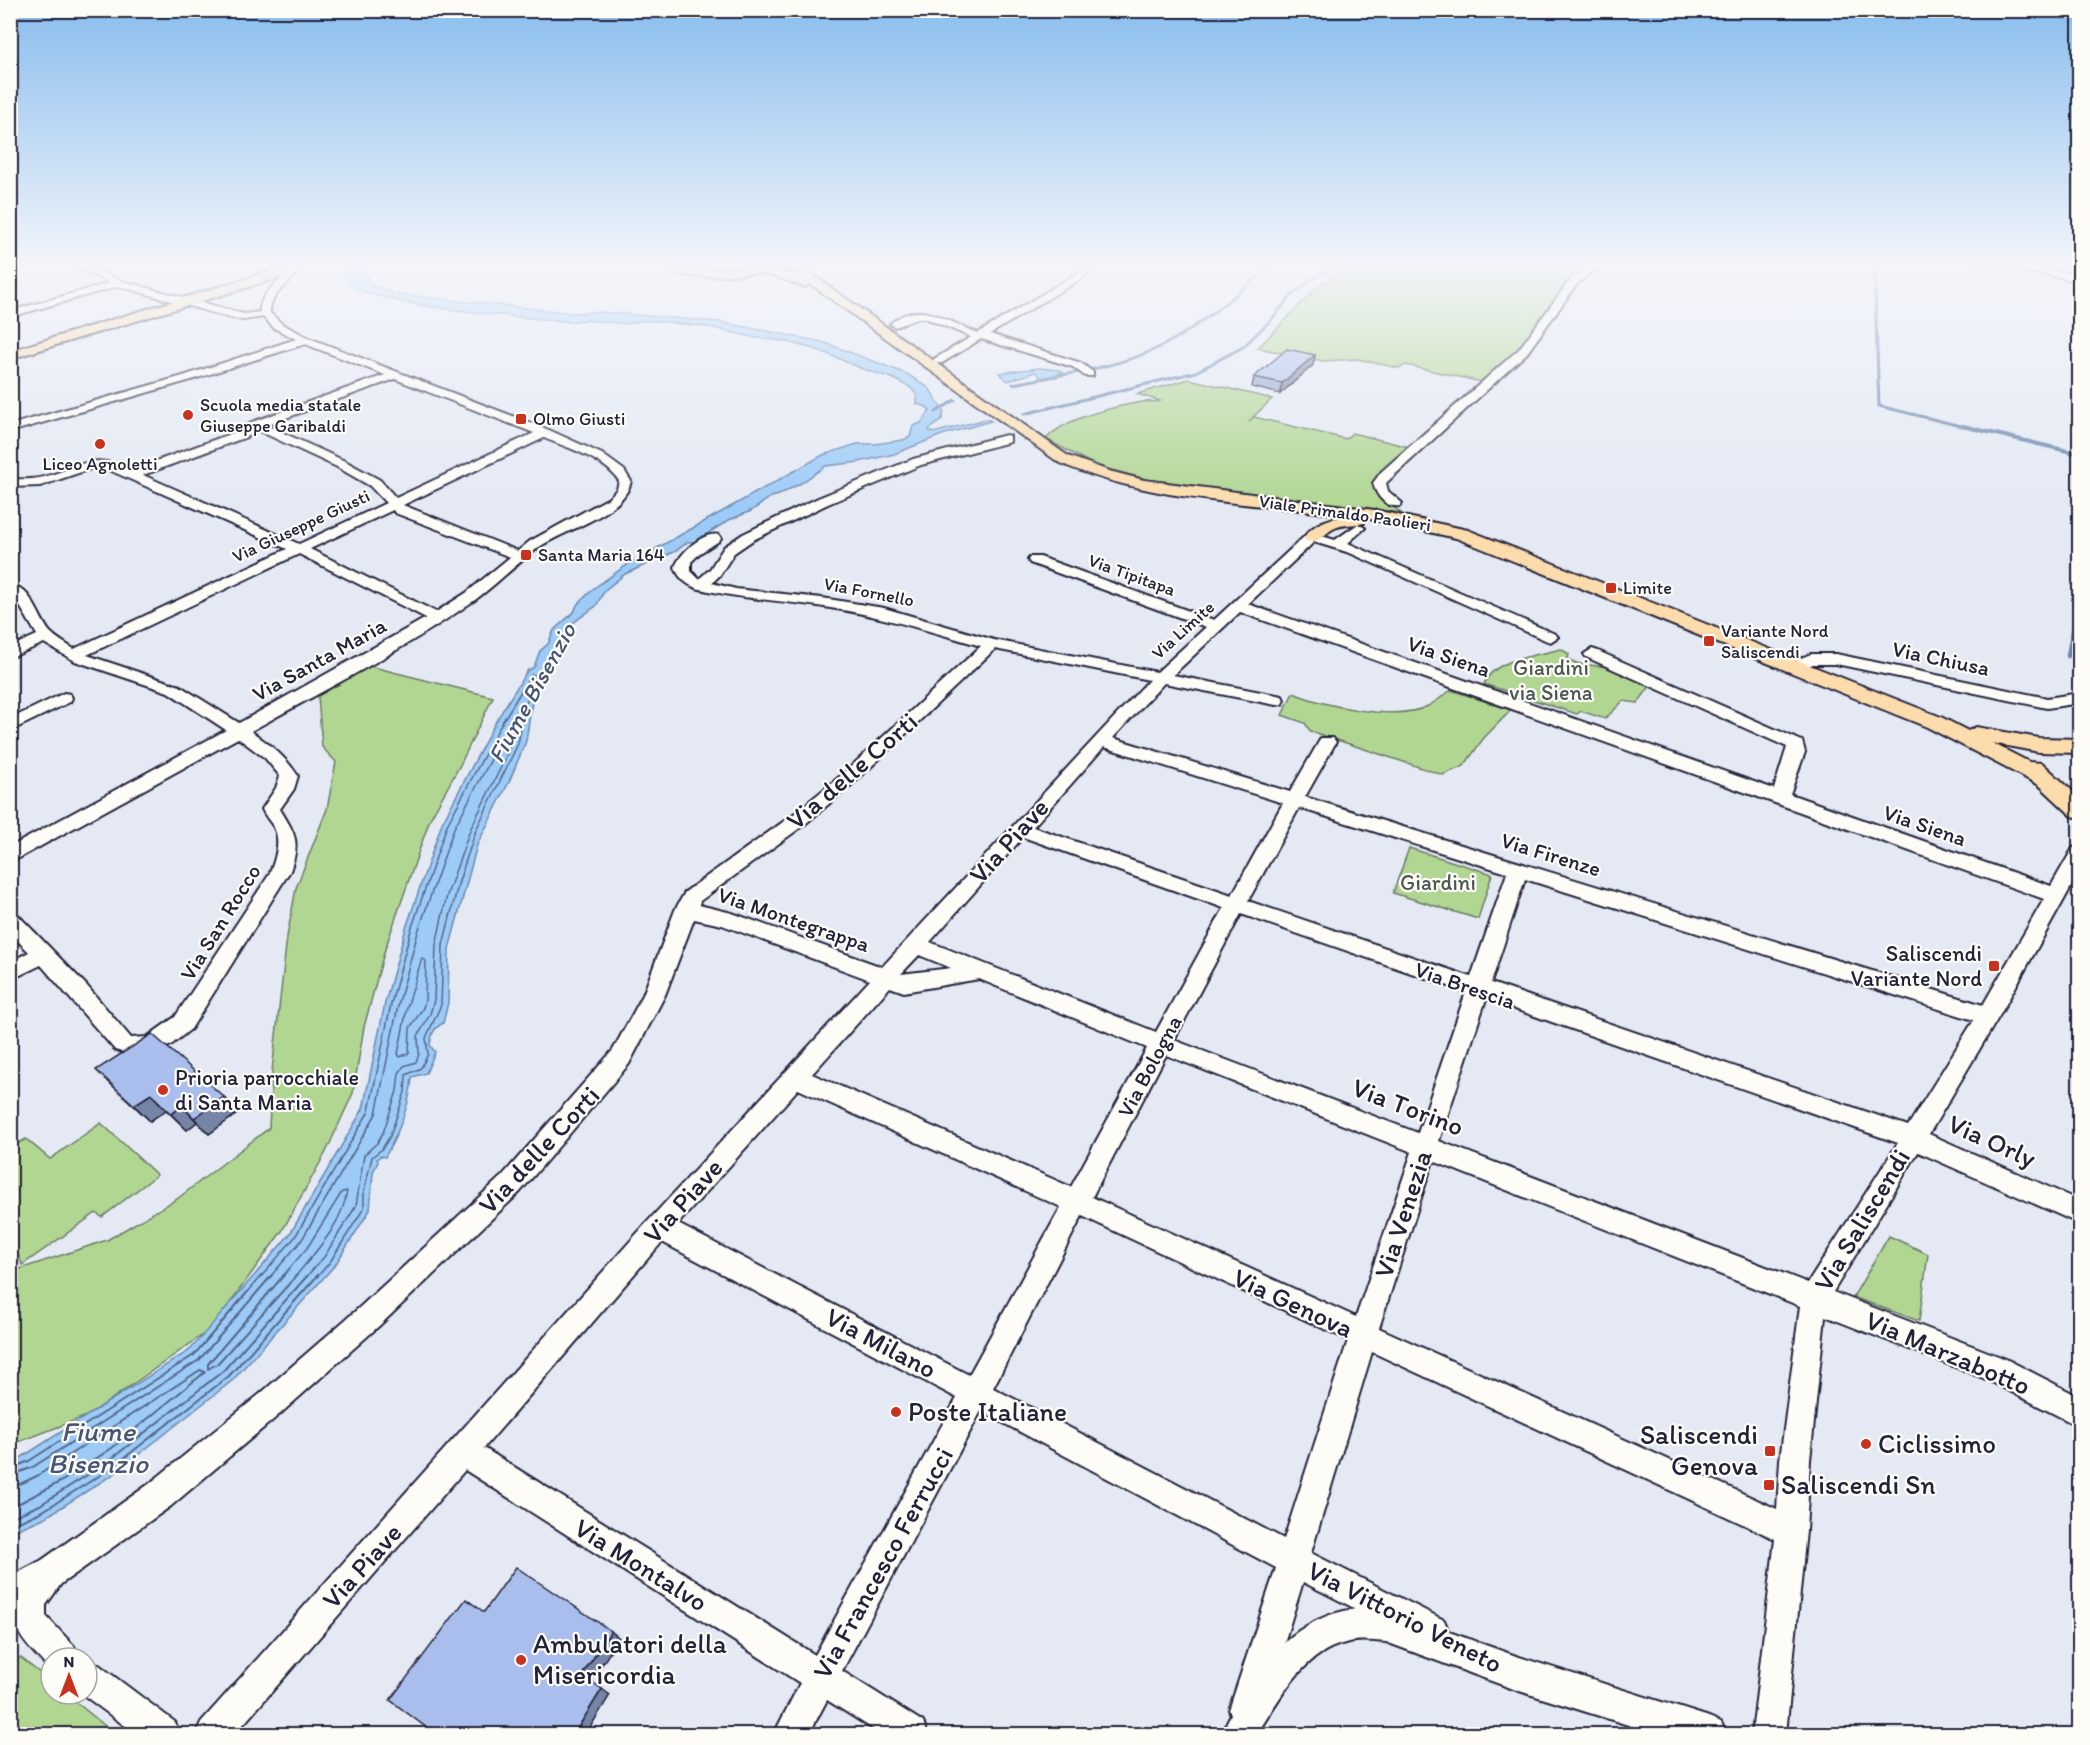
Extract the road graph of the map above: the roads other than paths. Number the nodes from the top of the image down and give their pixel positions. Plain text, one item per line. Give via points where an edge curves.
1 (45, 344) edge
2 (291, 344) edge
3 (316, 344) edge
4 (902, 344) edge
5 (966, 344) edge
6 (1014, 344) edge
7 (1528, 344) edge
8 (10, 355) edge
9 (938, 361) dead end
10 (1089, 374) dead end
11 (395, 375) junction
12 (256, 425) junction
13 (10, 429) edge
14 (545, 434) junction
15 (1006, 439) dead end
16 (131, 475) junction
17 (12, 480) edge
18 (1395, 503) joint
19 (394, 504) junction
20 (1358, 528) dead end
21 (1312, 537) junction
22 (714, 538) dead end
23 (1337, 545) junction
24 (299, 549) junction
25 (519, 556) junction
26 (1035, 560) dead end
27 (1559, 572) junction
28 (700, 585) junction
29 (11, 589) edge
30 (1239, 606) junction
31 (437, 618) junction
32 (1217, 626) junction
33 (46, 636) junction
34 (1550, 637) dead end
35 (992, 644) junction
36 (10, 653) edge
37 (1592, 654) dead end
38 (74, 655) junction
39 (1794, 666) junction
40 (1162, 676) junction
41 (64, 698) dead end
42 (2079, 699) edge
43 (1276, 700) dead end
44 (1934, 722) junction
45 (10, 726) edge
46 (238, 730) junction
47 (1101, 740) junction
48 (1327, 742) dead end
49 (2076, 744) edge
50 (2039, 745) junction
51 (2046, 780) junction
52 (1780, 797) junction
53 (1294, 800) junction
54 (2079, 811) edge
55 (1019, 829) junction
56 (2079, 855) edge
57 (10, 856) edge
58 (1518, 869) junction
59 (2055, 895) junction
60 (1235, 906) junction
61 (685, 910) junction
62 (10, 919) edge
63 (916, 945) junction
64 (43, 954) junction
65 (981, 971) junction
66 (10, 972) edge
67 (886, 976) junction
68 (1477, 989) junction
69 (1987, 1015) junction
70 (1161, 1044) junction
71 (794, 1077) junction
72 (1912, 1138) junction
73 (1425, 1146) junction
74 (1077, 1202) junction
75 (2079, 1213) edge
76 (659, 1227) junction
77 (1814, 1298) junction
78 (1363, 1335) junction
79 (975, 1393) junction
80 (2079, 1413) edge
81 (464, 1452) junction
82 (1791, 1531) junction
83 (1294, 1561) junction
84 (53, 1571) junction
85 (10, 1594) edge
86 (51, 1646) edge
87 (1516, 1673) junction
88 (821, 1676) junction
89 (99, 1686) edge
90 (1239, 1733) edge
91 (163, 1734) edge
92 (213, 1734) edge
93 (791, 1734) edge
94 (911, 1734) edge
95 (1709, 1734) edge
96 (1769, 1734) edge

1 - 8 main road
2 - 13 street
3 - 11 street
4 - 27 main road, Viale Primaldo Paolieri via 1064,459 1099,474 1158,489 1414,521 1476,539
5 - 9 street
6 - 10 street via 1077,365
7 - 18 street via 1379,483 1382,493
11 - 12 street
11 - 14 street
12 - 16 street via 245,433
12 - 19 street via 375,483
14 - 19 street, Via Giuseppe Giusti
14 - 25 street, Via Santa Maria via 606,462 622,475 624,486 614,501 547,536
15 - 28 street via 917,462 748,537 729,550 715,572
16 - 17 street via 109,465 95,464 40,482
16 - 24 street
18 - 27 main road via 1415,514 1532,554
19 - 24 street, Via Giuseppe Giusti
19 - 25 street via 400,510
20 - 23 street
21 - 23 street
21 - 27 main road via 1335,522 1382,521 1432,531
21 - 30 street, Via Limite
22 - 28 street via 689,554 682,567 690,580
23 - 34 street
24 - 31 street
24 - 38 street, Via Giuseppe Giusti
25 - 31 street, Via Santa Maria
26 - 32 street, Via Tipitapa
27 - 39 main road, Viale Primaldo Paolieri
28 - 35 street, Via Fornello via 868,610
29 - 33 street via 28,603
30 - 32 street, Via Limite
30 - 52 street, Via Siena
31 - 46 street, Via Santa Maria
32 - 40 street, Via Limite
33 - 36 street
33 - 38 street
35 - 40 street, Via Limite
35 - 61 street, Via delle Corti via 850,777 692,897
37 - 52 street via 1796,746
38 - 46 street via 165,685
39 - 42 street, Via Chiusa via 1811,659 1836,659 2047,703
39 - 44 main road, Viale Primaldo Paolieri
40 - 43 street
40 - 47 street, Via Piave
41 - 45 street
44 - 50 main road, Viale Primaldo Paolieri via 1983,736
44 - 51 main road, Viale Primaldo Paolieri
46 - 57 street, Via Santa Maria
46 - 64 street, Via San Rocco via 288,773 285,789 271,810 283,826 286,840 280,873 183,1023 153,1044 131,1048 123,1044
47 - 53 street, Via Firenze
47 - 55 street, Via Piave
48 - 53 street, Via Bologna
49 - 50 main road, Viale Primaldo Paolieri
50 - 51 main road, Viale Primaldo Paolieri via 2032,751 2032,761
51 - 54 main road, Viale Primaldo Paolieri
52 - 59 street, Via Siena
53 - 58 street, Via Firenze
53 - 60 street, Via Bologna
55 - 60 street, Via Brescia
55 - 63 street, Via Piave
56 - 59 street, Via Saliscendi
58 - 68 street, Via Venezia
58 - 69 street, Via Firenze
59 - 69 street, Via Saliscendi
60 - 68 street, Via Brescia
60 - 70 street, Via Bologna
61 - 67 street, Via Montegrappa via 725,918
61 - 84 street, Via delle Corti via 654,995 621,1057 511,1184 270,1404 160,1495
62 - 64 street
63 - 65 street, Via Torino
63 - 67 street, Via Piave
64 - 66 street
65 - 67 street via 904,984
65 - 70 street, Via Torino
67 - 71 street, Via Piave
68 - 72 street, Via Brescia
68 - 73 street, Via Venezia
69 - 72 street, Via Saliscendi
70 - 73 street, Via Torino
70 - 74 street, Via Bologna
71 - 74 street, Via Genova
71 - 76 street, Via Piave
72 - 75 street, Via Orly
72 - 77 street, Via Saliscendi
73 - 77 street, Via Torino
73 - 78 street, Via Venezia
74 - 78 street, Via Genova
74 - 79 street, Via Bologna
76 - 79 street, Via Milano
76 - 81 street, Via Piave
77 - 80 street, Via Marzabotto via 1996,1369
77 - 82 street, Via Saliscendi
78 - 82 street, Via Genova
78 - 83 street, Via Venezia
79 - 83 street, Via Milano
79 - 88 street, Via Francesco Ferrucci
81 - 88 street, Via Montalvo
81 - 92 street, Via Piave
82 - 96 street, Via Saliscendi
83 - 87 street, Via Vittorio Veneto
83 - 90 street, Via Vittorio Veneto
84 - 85 street, Via delle Corti
84 - 86 street via 31,1599 29,1622
87 - 90 street, Via Vittorio Veneto via 1386,1626 1352,1624 1325,1633 1294,1654
87 - 95 street, Via Vittorio Veneto
88 - 93 street, Via Francesco Ferrucci
88 - 94 street, Via Montalvo
89 - 91 street

